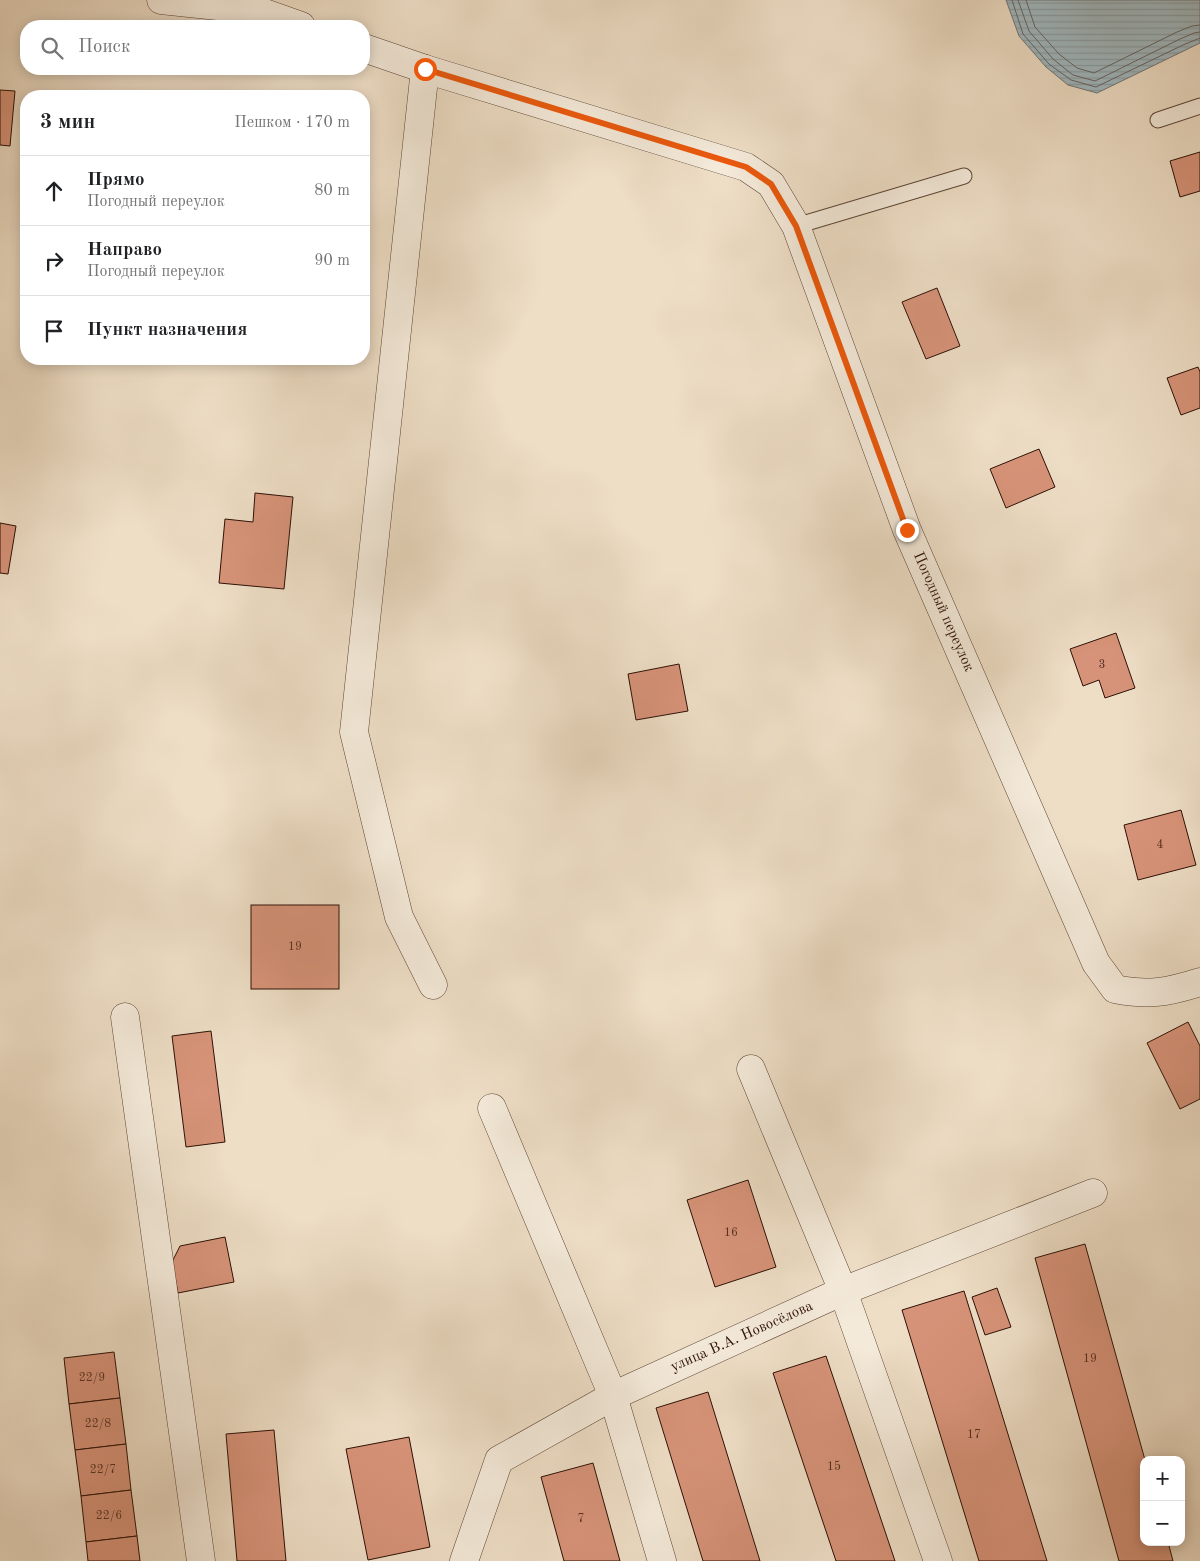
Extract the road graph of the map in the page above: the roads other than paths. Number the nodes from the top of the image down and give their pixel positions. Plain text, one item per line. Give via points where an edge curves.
1 (161, 0) edge
2 (262, 5) edge
3 (291, 20) edge
4 (370, 50) edge
5 (425, 69) junction
6 (1200, 106) edge
7 (1158, 120) dead end
8 (964, 176) dead end
9 (796, 226) junction
10 (1200, 982) edge
11 (433, 985) dead end
12 (125, 1017) dead end
13 (751, 1069) dead end
14 (492, 1108) dead end
15 (1093, 1193) dead end
16 (843, 1292) junction
17 (613, 1396) junction
18 (201, 1561) edge
19 (464, 1561) edge
20 (662, 1561) edge
21 (938, 1561) edge

1 - 2 street
2 - 3 street
4 - 5 street, Погодный переулок
5 - 9 street, Погодный переулок via 746,167 771,184
5 - 11 street via 354,732 399,917
6 - 7 lane
8 - 9 lane
9 - 10 street, Погодный переулок via 907,530 1096,963 1115,989 1137,994 1172,991
12 - 18 street
13 - 16 street
14 - 17 street
15 - 16 street, улица В.А. Новосёлова
16 - 17 street, улица В.А. Новосёлова
16 - 21 street
17 - 19 street, улица В.А. Новосёлова via 499,1460
17 - 20 street

